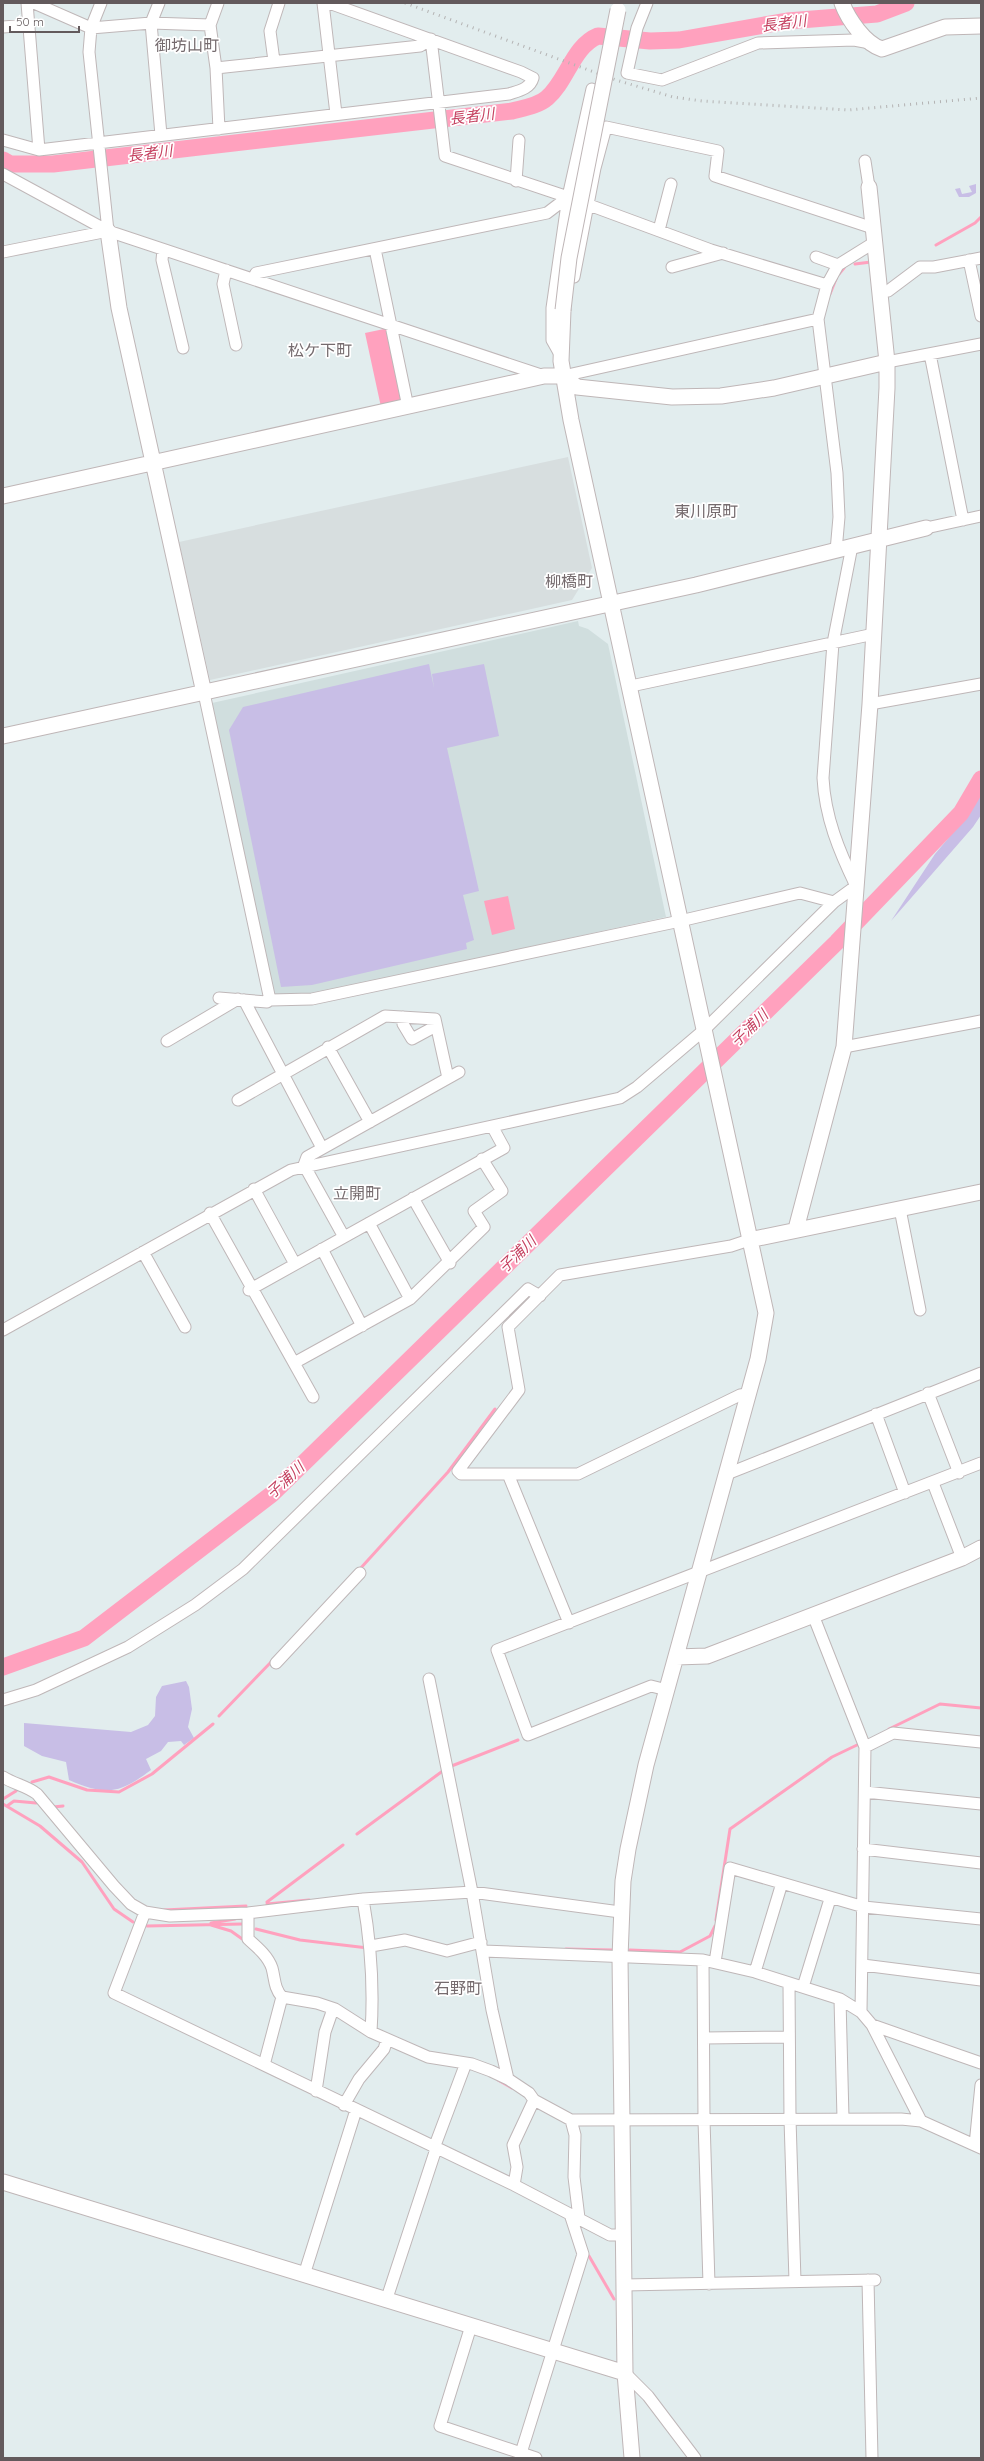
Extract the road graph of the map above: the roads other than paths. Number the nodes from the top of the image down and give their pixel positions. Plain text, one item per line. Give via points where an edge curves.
1 (27, 3) edge
2 (34, 3) edge
3 (101, 3) edge
4 (159, 3) edge
5 (218, 3) edge
6 (279, 3) edge
7 (323, 3) edge
8 (329, 3) edge
9 (646, 3) edge
10 (619, 6) edge
11 (843, 6) edge
12 (151, 23) junction
13 (29, 25) junction
14 (210, 25) junction
15 (981, 26) edge
16 (3, 27) edge
17 (91, 28) junction
18 (431, 39) junction
19 (870, 43) junction
20 (329, 57) junction
21 (274, 61) junction
22 (216, 68) junction
23 (592, 89) dead end
24 (439, 106) junction
25 (336, 114) junction
26 (585, 122) junction
27 (606, 127) junction
28 (219, 129) junction
29 (161, 135) junction
30 (3, 140) edge
31 (519, 140) dead end
32 (99, 144) junction
33 (39, 150) junction
34 (865, 161) dead end
35 (3, 174) edge
36 (516, 181) junction
37 (670, 184) dead end
38 (869, 187) joint
39 (568, 197) junction
40 (588, 205) junction
41 (659, 230) junction
42 (108, 232) junction
43 (874, 235) junction
44 (375, 249) junction
45 (163, 250) junction
46 (3, 252) edge
47 (724, 253) junction
48 (816, 257) dead end
49 (981, 258) edge
50 (969, 260) junction
51 (838, 265) junction
52 (672, 267) dead end
53 (226, 270) junction
54 (253, 279) junction
55 (827, 285) junction
56 (880, 292) junction
57 (981, 316) edge
58 (818, 319) junction
59 (391, 325) junction
60 (981, 344) edge
61 (236, 345) dead end
62 (183, 348) dead end
63 (930, 354) junction
64 (561, 356) junction
65 (887, 362) junction
66 (544, 376) junction
67 (563, 376) junction
68 (826, 376) junction
69 (408, 407) junction
70 (153, 463) junction
71 (3, 496) edge
72 (981, 516) edge
73 (963, 520) junction
74 (926, 528) joint
75 (879, 540) junction
76 (852, 546) junction
77 (836, 551) junction
78 (612, 603) junction
79 (874, 634) junction
80 (833, 643) junction
81 (981, 684) edge
82 (631, 686) junction
83 (204, 693) junction
84 (870, 704) junction
85 (3, 736) edge
86 (856, 886) junction
87 (834, 902) junction
88 (680, 921) junction
89 (219, 998) dead end
90 (241, 1000) junction
91 (270, 1000) junction
92 (403, 1017) junction
93 (981, 1021) edge
94 (436, 1026) junction
95 (705, 1034) junction
96 (167, 1041) dead end
97 (328, 1048) junction
98 (844, 1048) junction
99 (459, 1072) dead end
100 (282, 1073) junction
101 (448, 1078) junction
102 (238, 1100) dead end
103 (370, 1122) junction
104 (492, 1126) junction
105 (322, 1148) junction
106 (482, 1158) junction
107 (304, 1165) junction
108 (254, 1189) junction
109 (981, 1192) edge
110 (414, 1198) junction
111 (900, 1209) junction
112 (210, 1214) junction
113 (369, 1223) junction
114 (796, 1229) junction
115 (344, 1237) junction
116 (749, 1240) junction
117 (322, 1249) junction
118 (143, 1252) junction
119 (450, 1262) junction
120 (295, 1264) junction
121 (250, 1289) junction
122 (540, 1296) junction
123 (410, 1299) junction
124 (920, 1310) dead end
125 (362, 1326) junction
126 (185, 1327) dead end
127 (3, 1330) edge
128 (294, 1363) junction
129 (981, 1373) edge
130 (928, 1393) junction
131 (748, 1394) junction
132 (313, 1397) dead end
133 (876, 1414) junction
134 (981, 1463) edge
135 (959, 1473) junction
136 (508, 1474) junction
137 (727, 1474) junction
138 (933, 1483) junction
139 (905, 1493) junction
140 (981, 1548) edge
141 (962, 1558) junction
142 (360, 1573) dead end
143 (698, 1574) junction
144 (813, 1615) junction
145 (569, 1623) junction
146 (676, 1657) junction
147 (276, 1663) dead end
148 (429, 1679) dead end
149 (667, 1690) junction
150 (3, 1700) edge
151 (981, 1742) edge
152 (865, 1747) junction
153 (3, 1776) edge
154 (865, 1792) junction
155 (981, 1804) edge
156 (863, 1850) junction
157 (981, 1863) edge
158 (782, 1883) junction
159 (472, 1892) junction
160 (830, 1899) junction
161 (363, 1900) junction
162 (864, 1907) junction
163 (145, 1912) junction
164 (248, 1912) junction
165 (620, 1912) junction
166 (981, 1919) edge
167 (371, 1946) junction
168 (482, 1946) junction
169 (620, 1957) junction
170 (703, 1960) junction
171 (715, 1962) junction
172 (863, 1965) junction
173 (755, 1972) junction
174 (981, 1980) edge
175 (789, 1984) junction
176 (803, 1987) junction
177 (282, 1997) junction
178 (840, 1999) junction
179 (333, 2009) junction
180 (861, 2012) junction
181 (872, 2025) junction
182 (371, 2032) junction
183 (788, 2037) junction
184 (704, 2038) junction
185 (387, 2039) junction
186 (981, 2062) edge
187 (466, 2063) junction
188 (264, 2065) junction
189 (508, 2079) junction
190 (981, 2085) edge
191 (316, 2091) junction
192 (534, 2100) junction
193 (344, 2105) junction
194 (356, 2110) junction
195 (843, 2118) junction
196 (623, 2119) junction
197 (790, 2119) junction
198 (572, 2120) junction
199 (704, 2120) junction
200 (921, 2121) junction
201 (978, 2146) edge
202 (435, 2149) junction
203 (3, 2182) edge
204 (514, 2185) junction
205 (575, 2216) junction
206 (623, 2235) junction
207 (304, 2276) junction
208 (795, 2281) junction
209 (709, 2284) junction
210 (624, 2285) junction
211 (386, 2301) junction
212 (471, 2326) junction
213 (553, 2352) junction
214 (625, 2373) junction
215 (521, 2454) junction
216 (536, 2458) edge
217 (632, 2458) edge
218 (696, 2458) edge
219 (872, 2458) edge

1 - 13 street
2 - 17 street
3 - 17 street
4 - 12 street
5 - 14 street
6 - 21 street via 270,32
7 - 20 street
8 - 18 street
9 - 19 street via 637,28 627,73 662,80 758,43 854,40
10 - 64 street, bridge via 569,258
11 - 19 street
12 - 14 street
12 - 17 street
12 - 29 street
13 - 16 street
13 - 33 street
14 - 22 street
15 - 19 street via 944,28 882,49 873,47
17 - 32 street via 89,52
18 - 20 street via 420,46
18 - 24 street
18 - 24 street via 533,78 527,87 509,94
20 - 21 street
20 - 25 street
21 - 22 street
22 - 28 street
23 - 26 street
24 - 25 street
24 - 36 street via 445,156
25 - 28 street
26 - 27 street
26 - 39 street
27 - 40 street
27 - 43 street via 718,151 715,176
28 - 29 street
29 - 32 street
30 - 33 street
31 - 36 street
32 - 33 street
32 - 42 street
34 - 38 street
35 - 42 street
36 - 39 street
37 - 41 street
38 - 43 street
39 - 40 street
39 - 44 street via 547,213
39 - 64 street via 552,308 552,340
40 - 41 street
40 - 64 street via 572,285 567,339
41 - 47 street
42 - 45 street
42 - 46 street
42 - 70 street via 114,284
43 - 51 street
43 - 56 street
44 - 54 street via 256,273
44 - 59 street
45 - 53 street
45 - 62 street via 162,260
47 - 52 street
47 - 55 street
48 - 51 street
49 - 50 street
50 - 56 street via 920,267 888,291
50 - 57 street
51 - 55 street
53 - 54 street
53 - 61 street via 223,284
54 - 59 street
55 - 58 street
56 - 65 street
58 - 67 street
58 - 68 street
59 - 66 street
59 - 69 street
60 - 63 street
63 - 65 street
63 - 73 street
64 - 67 street
65 - 68 street
65 - 75 street
66 - 67 street
66 - 69 street
67 - 68 street via 577,388 672,397 748,392
67 - 78 street
68 - 77 street via 837,473 839,518
69 - 70 street
70 - 71 street
70 - 83 street
72 - 73 street
73 - 74 street
74 - 75 street
75 - 76 street
75 - 79 street
76 - 77 street
76 - 80 street
77 - 78 street
78 - 82 street
78 - 83 street
79 - 80 street
79 - 84 street
80 - 82 street
80 - 86 street via 823,778 824,798 834,840
81 - 84 street
82 - 88 street
83 - 85 street
83 - 91 street
84 - 86 street
86 - 87 street
86 - 98 street
87 - 88 street via 800,893
87 - 95 street
88 - 91 street via 312,999
88 - 95 street
89 - 90 street
90 - 91 street
90 - 96 street
90 - 100 street
92 - 94 street via 435,1019
92 - 94 street via 403,1024 412,1039
92 - 97 street via 385,1016
93 - 98 street
94 - 101 street
95 - 104 street via 620,1098
95 - 116 street
97 - 100 street
97 - 103 street
98 - 114 street
99 - 101 street
100 - 102 street
100 - 105 street
101 - 103 street
103 - 105 street
104 - 106 street via 504,1148
104 - 107 street
105 - 107 street via 307,1157
106 - 110 street
106 - 119 street via 502,1191 474,1211 484,1227
107 - 108 street
107 - 115 street
108 - 112 street
108 - 120 street
109 - 111 street
110 - 113 street
110 - 119 street
111 - 114 street
111 - 124 street
112 - 118 street
112 - 121 street
113 - 115 street
113 - 123 street
114 - 116 street
115 - 117 street
116 - 122 street via 731,1246 571,1272 560,1275
116 - 131 street via 766,1313 762,1344
117 - 120 street
117 - 125 street
118 - 126 street
118 - 127 street
119 - 123 street
120 - 121 street
121 - 128 street
122 - 136 street via 508,1327 519,1390 458,1471 461,1474
122 - 150 street via 528,1289 243,1569 195,1605 128,1647 36,1690
123 - 125 street
125 - 128 street
128 - 132 street
129 - 130 street
130 - 133 street
130 - 135 street
131 - 136 street via 740,1395 578,1474
131 - 137 street
133 - 137 street
133 - 139 street
134 - 135 street
135 - 138 street
136 - 145 street
137 - 143 street
138 - 139 street
138 - 141 street
139 - 143 street
140 - 141 street
141 - 144 street
142 - 147 street
143 - 145 street
143 - 146 street
144 - 146 street via 707,1656
144 - 152 street
145 - 149 street via 497,1650 528,1734 651,1686
146 - 149 street
148 - 159 street
149 - 165 street via 646,1765 628,1849
151 - 152 street via 893,1733
152 - 154 street
153 - 163 street via 37,1794 114,1886 131,1904
154 - 155 street
154 - 156 street
156 - 157 street
156 - 162 street
158 - 160 street
158 - 171 street via 730,1868
158 - 173 street
159 - 161 street
159 - 165 street
159 - 168 street
160 - 162 street
160 - 176 street
161 - 164 street
161 - 167 street
162 - 166 street
162 - 172 street
163 - 164 street via 170,1916
163 - 188 street via 114,1992
164 - 177 street via 248,1939 262,1951 272,1967 276,1989
165 - 169 street
167 - 168 street via 405,1940 447,1951
167 - 182 street
168 - 169 street
168 - 189 street via 492,2010
169 - 170 street
169 - 196 street
170 - 171 street
170 - 184 street
171 - 173 street
172 - 174 street
172 - 180 street
173 - 175 street
175 - 176 street
175 - 183 street
176 - 178 street
177 - 179 street via 317,2003
177 - 188 street
178 - 180 street
178 - 195 street
179 - 182 street
179 - 191 street via 325,2032
180 - 181 street
181 - 186 street
181 - 200 street
182 - 185 street
183 - 184 street
183 - 197 street
184 - 199 street
185 - 187 street via 428,2057
185 - 193 street via 384,2049 359,2079
187 - 189 street
187 - 202 street
188 - 191 street
189 - 192 street via 529,2093
190 - 201 street
191 - 193 street
192 - 198 street
192 - 204 street via 513,2145 517,2166
193 - 194 street
194 - 202 street
194 - 207 street
195 - 197 street
195 - 200 street
196 - 198 street
196 - 199 street
196 - 206 street
197 - 199 street
197 - 208 street
198 - 205 street via 575,2136
199 - 209 street
200 - 201 street
202 - 204 street
202 - 211 street
203 - 207 street
204 - 205 street
205 - 206 street via 610,2235
205 - 213 street via 583,2254
206 - 210 street
207 - 211 street
208 - 209 street
208 - 219 street via 872,2280
209 - 210 street
210 - 214 street
211 - 212 street
212 - 213 street
212 - 215 street via 440,2426
213 - 214 street
213 - 215 street
214 - 217 street
214 - 218 street via 648,2396
215 - 216 street

